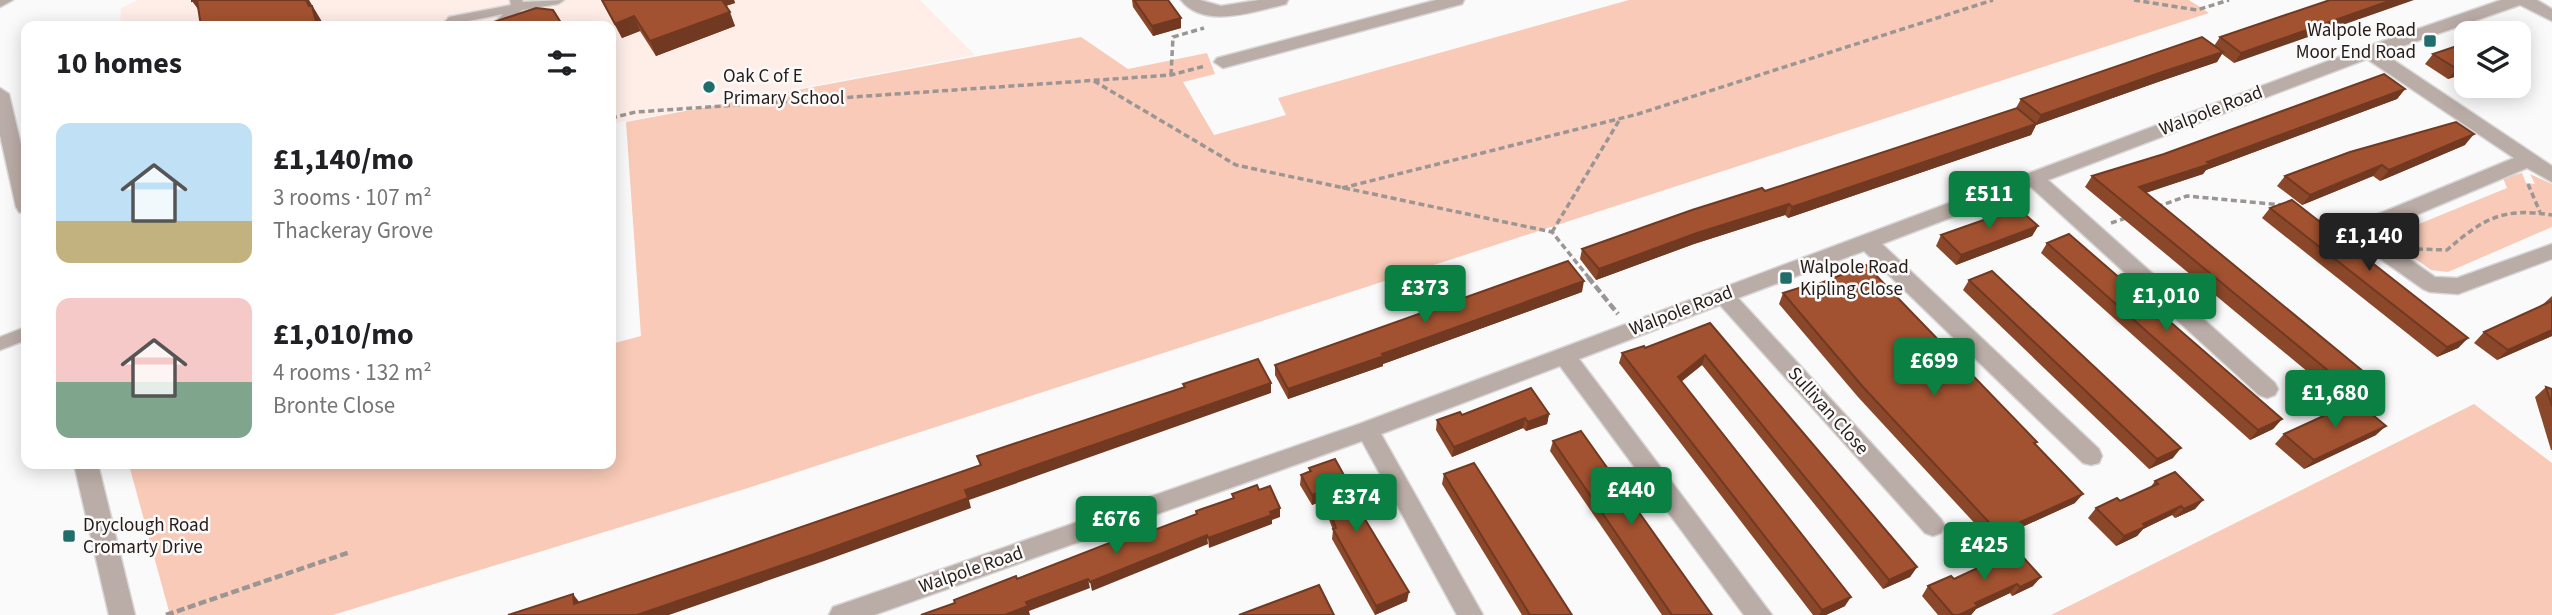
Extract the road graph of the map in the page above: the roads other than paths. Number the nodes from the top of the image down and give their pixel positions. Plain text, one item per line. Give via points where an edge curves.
1 (5, 0) edge
2 (558, 0) edge
3 (1189, 0) edge
4 (1280, 0) edge
5 (1455, 0) edge
6 (2517, 0) edge
7 (2525, 0) edge
8 (0, 2) edge
9 (517, 3) edge
10 (2552, 16) edge
11 (453, 21) edge
12 (501, 21) edge
13 (2369, 51) junction
14 (1223, 62) road end
15 (0, 94) edge
16 (2528, 160) junction
17 (2552, 175) edge
18 (2034, 178) junction
19 (21, 185) edge
20 (1866, 241) junction
21 (2552, 251) edge
22 (1723, 295) junction
23 (21, 335) edge
24 (0, 344) edge
25 (1564, 355) junction
26 (2267, 389) dead end
27 (1367, 429) junction
28 (2091, 456) dead end
29 (87, 469) edge
30 (1933, 526) dead end
31 (122, 615) edge
32 (842, 615) edge
33 (1470, 615) edge
34 (1759, 615) edge

1 - 8 street
2 - 9 lane
3 - 4 street via 1205,9 1223,11
5 - 14 street
6 - 13 street, Walpole Road
7 - 10 street
9 - 11 lane
9 - 12 lane
13 - 16 street
13 - 18 street, Walpole Road
15 - 19 street
16 - 17 street
16 - 21 street via 2378,222 2373,228 2376,242 2430,284 2446,287
18 - 20 street, Walpole Road
18 - 26 street
20 - 22 street, Walpole Road
20 - 28 street
22 - 25 street, Walpole Road
22 - 30 street, Sullivan Close
23 - 24 lane
25 - 27 street, Walpole Road
25 - 34 street
27 - 32 street, Walpole Road
27 - 33 street
29 - 31 street

